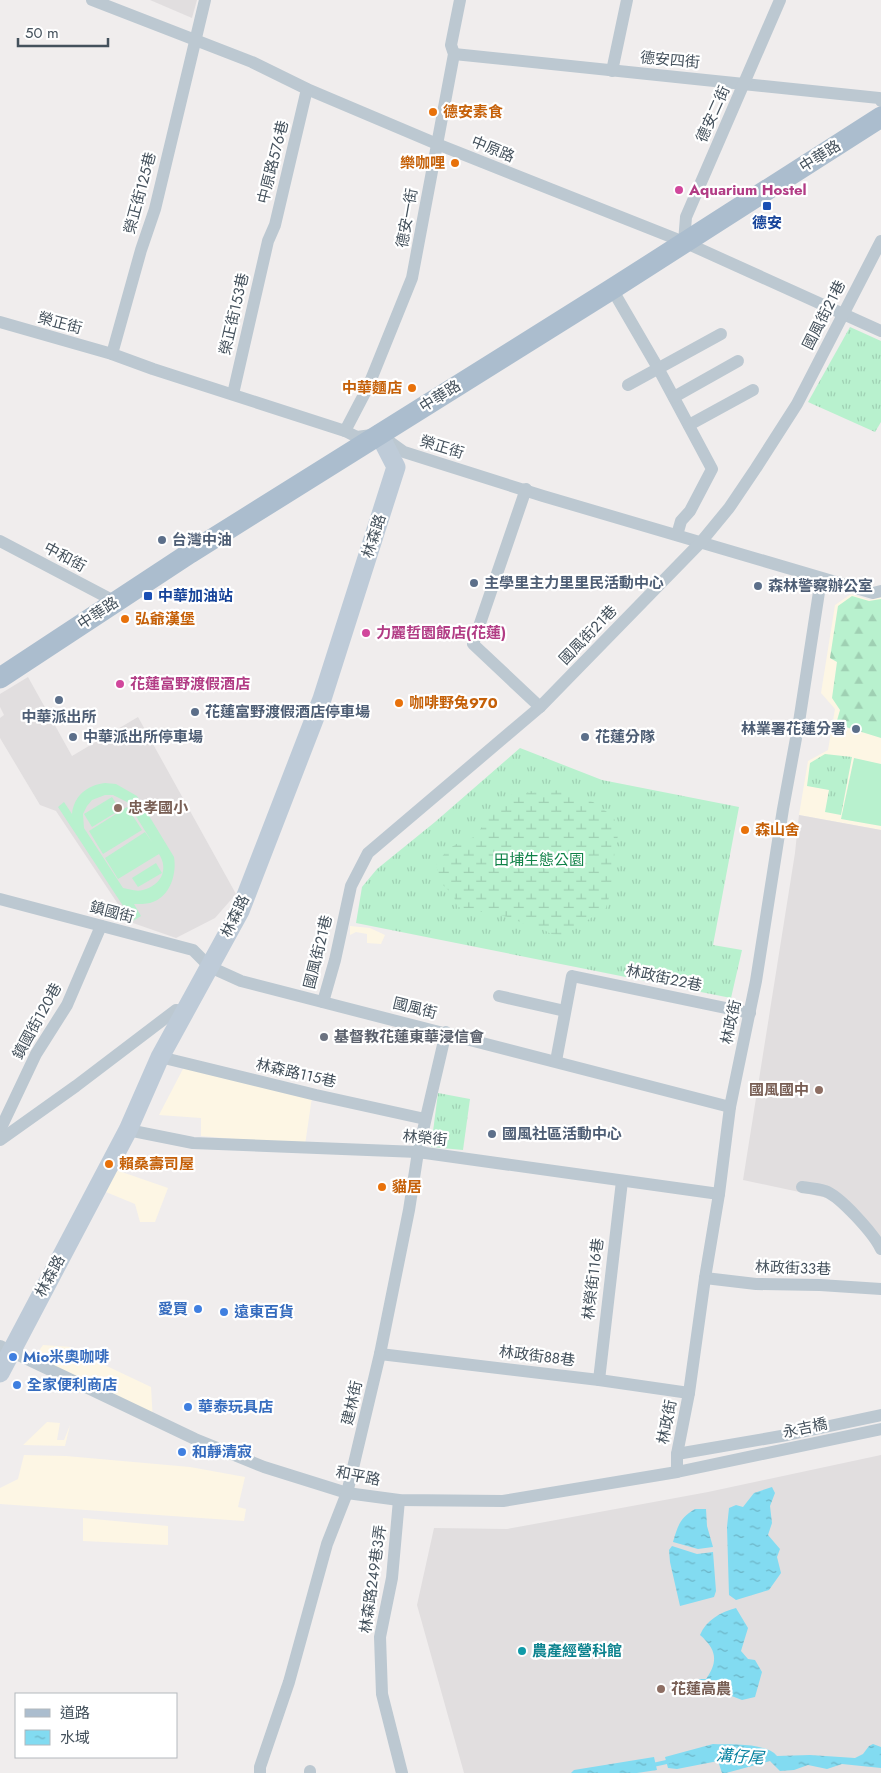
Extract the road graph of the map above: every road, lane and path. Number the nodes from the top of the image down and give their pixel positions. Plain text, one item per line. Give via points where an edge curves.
1 (92, 0) edge
2 (205, 0) edge
3 (460, 0) edge
4 (628, 0) edge
5 (780, 0) edge
6 (194, 39) junction
7 (454, 54) junction
8 (612, 71) junction
9 (744, 84) junction
10 (307, 89) junction
11 (881, 102) edge
12 (437, 144) junction
13 (881, 241) edge
14 (268, 242) joint
15 (684, 242) junction
16 (612, 289) junction
17 (842, 314) junction
18 (2, 327) edge
19 (881, 331) edge
20 (721, 334) dead end
21 (112, 354) junction
22 (738, 361) dead end
23 (658, 368) junction
24 (628, 385) dead end
25 (753, 390) dead end
26 (233, 394) junction
27 (674, 397) junction
28 (689, 425) junction
29 (345, 431) junction
30 (379, 434) junction
31 (526, 490) junction
32 (677, 535) junction
33 (0, 541) edge
34 (701, 542) junction
35 (821, 579) junction
36 (881, 591) edge
37 (116, 602) junction
38 (0, 678) edge
39 (540, 707) junction
40 (0, 899) edge
41 (101, 926) junction
42 (210, 967) junction
43 (499, 996) dead end
44 (323, 1002) junction
45 (186, 1011) junction
46 (565, 1011) junction
47 (750, 1013) junction
48 (446, 1032) junction
49 (160, 1057) junction
50 (556, 1061) junction
51 (730, 1107) junction
52 (425, 1119) junction
53 (0, 1130) edge
54 (128, 1130) junction
55 (0, 1140) edge
56 (418, 1152) junction
57 (622, 1181) junction
58 (802, 1187) dead end
59 (719, 1194) junction
60 (881, 1249) edge
61 (705, 1278) junction
62 (881, 1289) edge
63 (5, 1349) edge
64 (380, 1354) junction
65 (0, 1373) edge
66 (599, 1380) junction
67 (689, 1393) junction
68 (881, 1415) edge
69 (881, 1429) edge
70 (677, 1454) junction
71 (736, 1459) joint
72 (678, 1472) junction
73 (347, 1493) junction
74 (400, 1500) junction
75 (260, 1773) edge
76 (402, 1773) edge

1 - 6 street, 中原路
2 - 6 street, 榮正街125巷
3 - 7 street, 德安一街 via 450,44
4 - 8 street
5 - 9 street, 德安二街
6 - 10 street, 中原路
6 - 21 street, 榮正街125巷 via 155,209
7 - 8 street, 德安四街
7 - 12 street, 德安一街
8 - 9 street, 德安四街
9 - 11 street, 德安四街
9 - 15 street, 德安二街 via 686,217
10 - 12 street, 中原路
10 - 14 street, 中原路576巷 via 275,225
11 - 15 main road, 中華路
12 - 15 street, 中原路
12 - 29 street, 德安一街 via 412,278 368,387
13 - 17 street, 國風街21巷
14 - 26 street, 榮正街153巷
15 - 16 main road, 中華路
15 - 17 street, 中原路
16 - 23 street
16 - 30 main road, 中華路
17 - 19 street, 中原路
17 - 34 street, 國風街21巷 via 797,404 751,476
18 - 21 street, 榮正街
20 - 23 street
21 - 26 street, 榮正街
22 - 27 street
23 - 24 street
23 - 27 street
25 - 28 street
26 - 29 street, 榮正街
27 - 28 street
28 - 32 street via 712,469 690,511 681,521
29 - 30 street, 榮正街 via 357,437
30 - 31 street, 榮正街 via 404,452
30 - 37 main road, 中華路
30 - 42 street, 林森路 via 396,467 343,636 240,911
31 - 32 street, 榮正街
31 - 39 street via 473,644
32 - 34 street, 榮正街
33 - 37 street, 中和街
34 - 35 street, 榮正街
34 - 39 street, 國風街21巷
35 - 36 street, 榮正街 via 873,593
35 - 47 street, 林政街
37 - 38 main road, 中華路
39 - 44 street, 國風街21巷 via 368,853 351,886
40 - 41 street, 鎮國街
41 - 42 street, 鎮國街 via 193,950
41 - 53 street, 鎮國街120巷 via 67,1005 36,1054
42 - 44 street, 國風街 via 242,981
42 - 45 street, 林森路
43 - 46 street
44 - 48 street, 國風街
45 - 49 street, 林森路
45 - 55 street via 176,1010
46 - 47 street, 林政街22巷 via 572,976
46 - 50 street
47 - 51 street, 林政街
48 - 50 street, 國風街
48 - 52 street, 建林街
49 - 52 street, 林森路115巷
49 - 54 street, 林森路
50 - 51 street, 國風街
51 - 59 street, 林政街
52 - 56 street, 建林街
54 - 56 street, 林榮街 via 193,1142
54 - 63 street, 林森路
56 - 57 street, 林榮街
56 - 64 street, 建林街
57 - 59 street, 林榮街
57 - 66 street, 林榮街116巷
58 - 60 street via 825,1191 836,1197 876,1239
59 - 61 street, 林政街
61 - 62 street, 林政街33巷 via 756,1284
61 - 67 street, 林政街
63 - 65 street, 林森路
63 - 73 street, 和平路 via 204,1442 264,1467
64 - 66 street, 林政街88巷
64 - 73 street, 建林街
66 - 67 street, 林政街88巷
67 - 70 street, 林政街
68 - 70 street
69 - 71 street, 永吉橋
70 - 72 street, 林政街
71 - 72 street, 和平路
72 - 74 street, 和平路 via 503,1501
73 - 74 street, 和平路
73 - 75 street, 建林街 via 327,1544
74 - 76 street, 林森路249巷3弄 via 392,1578 380,1637 382,1694

